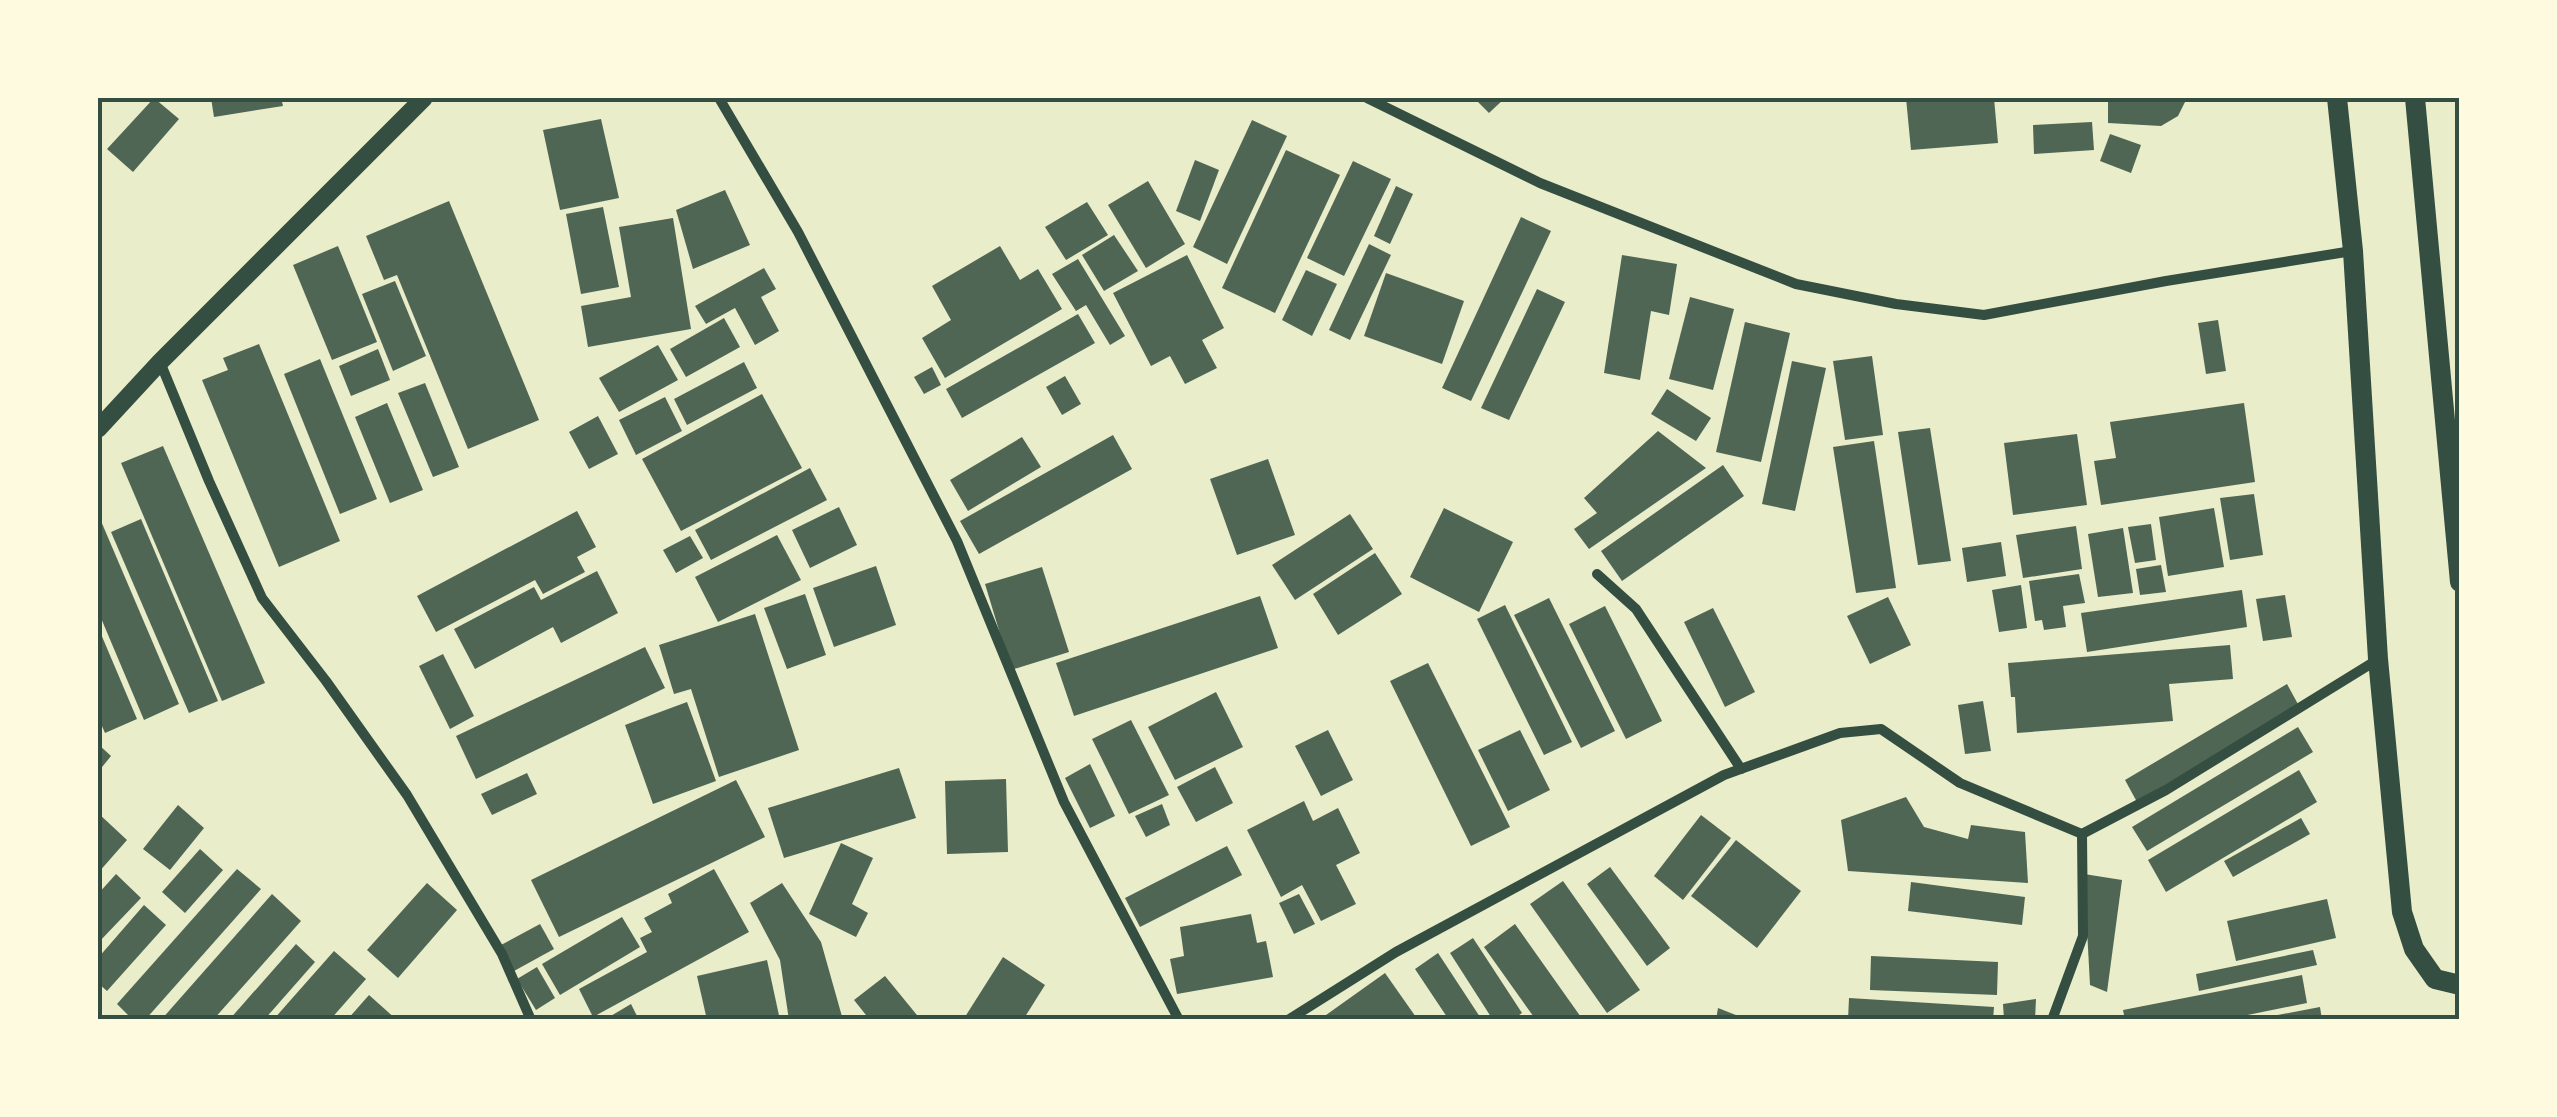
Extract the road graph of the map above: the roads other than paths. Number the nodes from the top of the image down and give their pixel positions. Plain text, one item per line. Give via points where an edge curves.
1 (424, 98) edge
2 (719, 98) edge
3 (1367, 98) edge
4 (2337, 98) edge
5 (2414, 98) edge
6 (2354, 251) junction
7 (160, 362) junction
8 (98, 429) edge
9 (1597, 574) dead end
10 (2460, 582) edge
11 (2378, 659) junction
12 (1741, 769) junction
13 (2082, 834) junction
14 (2460, 985) edge
15 (531, 1020) edge
16 (1179, 1020) edge
17 (1288, 1020) edge
18 (2052, 1020) edge

1 - 7 street
2 - 16 street via 798,232 957,541 1064,802
3 - 6 street via 1540,183 1796,284 1896,304 1984,315
4 - 6 main road
5 - 10 main road
6 - 11 main road
7 - 8 street
7 - 15 street via 262,598 406,795 502,954
9 - 12 street via 1636,609
11 - 13 street
11 - 14 main road via 2402,912 2414,949 2435,979
12 - 13 street via 1840,732 1881,729 1960,783
12 - 17 street via 1396,952
13 - 18 street via 2082,936

